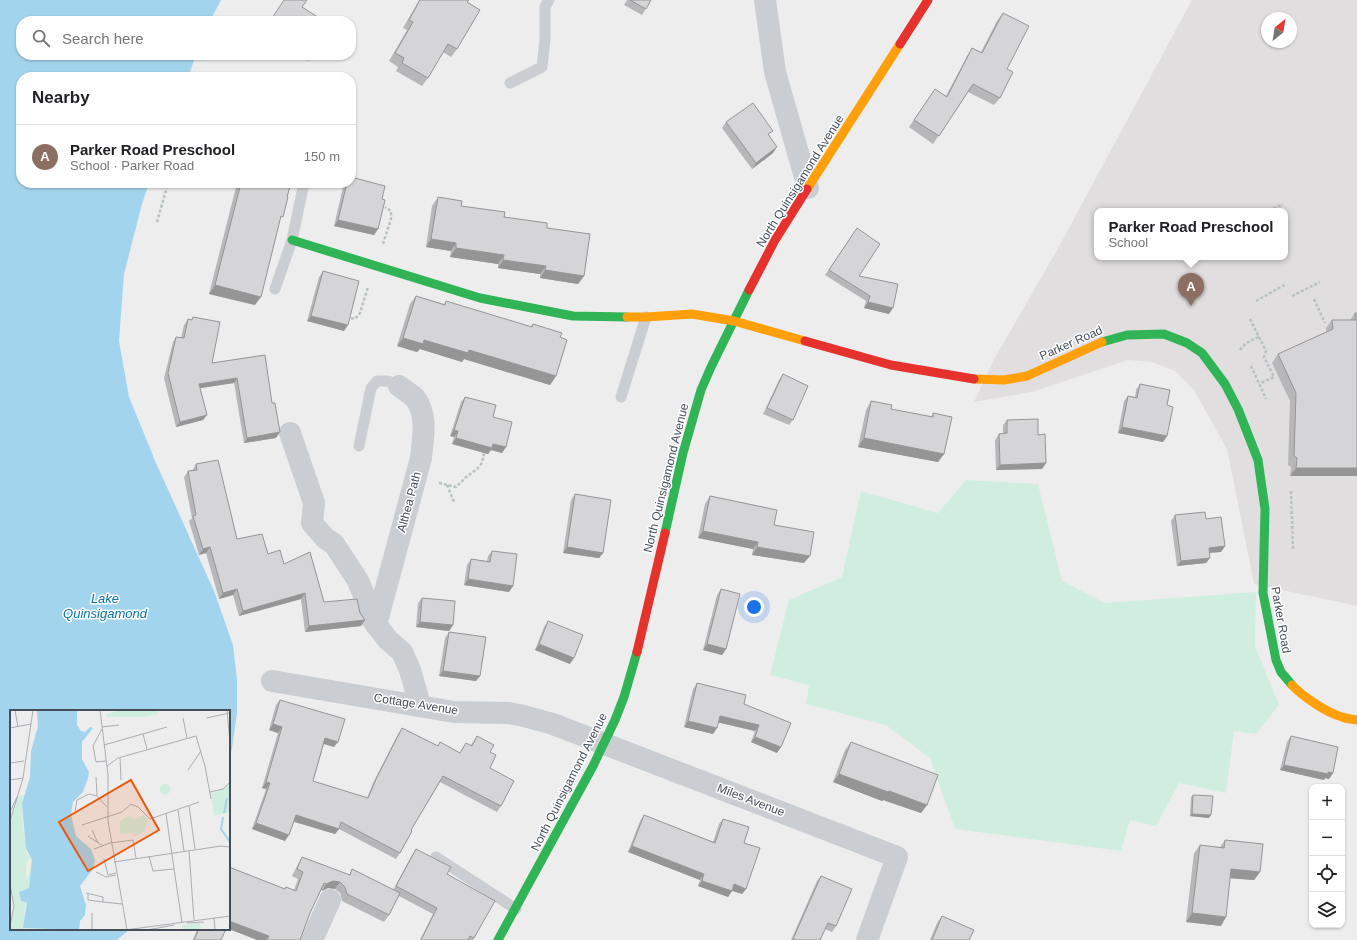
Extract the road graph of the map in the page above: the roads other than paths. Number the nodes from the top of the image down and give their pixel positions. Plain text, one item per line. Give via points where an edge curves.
1 (549, 0) edge
2 (765, 0) edge
3 (928, 0) edge
4 (510, 83) dead end
5 (303, 188) edge
6 (808, 188) junction
7 (292, 240) junction
8 (275, 289) dead end
9 (646, 317) junction
10 (734, 321) junction
11 (399, 386) joint
12 (621, 397) dead end
13 (290, 433) dead end
14 (359, 446) dead end
15 (376, 625) junction
16 (272, 682) dead end
17 (420, 705) junction
18 (1357, 720) edge
19 (604, 743) junction
20 (436, 857) dead end
21 (330, 900) dead end
22 (516, 909) junction
23 (312, 940) edge
24 (498, 940) edge
25 (867, 940) edge

1 - 4 lane via 545,7 542,67
2 - 6 street via 775,72
3 - 6 street, North Quinsigamond Avenue
5 - 7 lane
6 - 10 street, North Quinsigamond Avenue via 775,240
7 - 8 lane
7 - 9 street, Parker Road via 480,298 573,316
9 - 10 street, Parker Road via 692,314
9 - 12 lane
10 - 18 street, Parker Road via 891,365 991,381 1028,376 1106,340 1120,337 1164,334 1187,343 1202,353 1225,384 1258,460 1265,508 1262,578 1276,660 1283,674 1297,690 1317,705 1340,717
10 - 19 street, North Quinsigamond Avenue via 701,390 670,507 641,639 624,697
11 - 14 lane via 388,381 377,381 371,388
11 - 15 street, Althea Path via 414,398 422,411 424,432 421,458
13 - 15 street via 314,504 312,523 334,544 357,579 364,595 366,611
15 - 17 street via 402,652
16 - 17 street, Cottage Avenue
17 - 19 street, Cottage Avenue via 454,712 491,712 524,716
19 - 22 street, North Quinsigamond Avenue
19 - 25 street, Miles Avenue via 897,856
20 - 22 lane
21 - 23 street
22 - 24 street, North Quinsigamond Avenue

